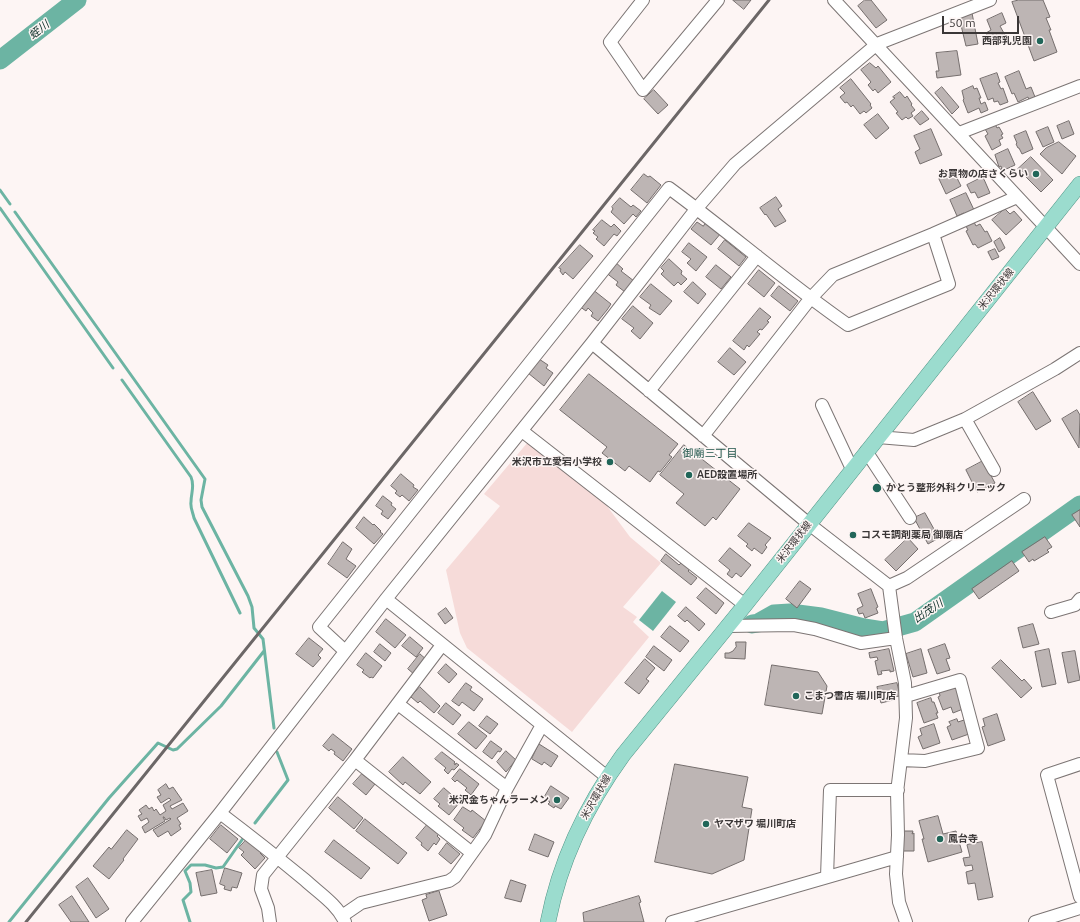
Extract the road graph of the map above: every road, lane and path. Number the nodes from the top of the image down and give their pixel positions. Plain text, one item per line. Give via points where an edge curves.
1 (642, 0) edge
2 (718, 0) edge
3 (834, 0) edge
4 (990, 0) edge
5 (877, 44) junction
6 (1080, 86) edge
7 (959, 133) junction
8 (1080, 184) edge
9 (1017, 197) junction
10 (697, 208) junction
11 (1046, 227) junction
12 (933, 234) junction
13 (757, 256) junction
14 (1080, 264) edge
15 (810, 299) junction
16 (592, 343) junction
17 (1080, 353) edge
18 (649, 391) junction
19 (822, 405) dead end
20 (965, 419) junction
21 (522, 431) junction
22 (703, 436) junction
23 (878, 437) junction
24 (866, 451) junction
25 (852, 469) junction
26 (994, 470) dead end
27 (1024, 499) dead end
28 (910, 518) dead end
29 (809, 524) junction
30 (889, 586) junction
31 (1080, 599) edge
32 (386, 600) junction
33 (745, 605) junction
34 (1051, 612) dead end
35 (728, 626) junction
36 (896, 638) junction
37 (442, 645) junction
38 (345, 651) junction
39 (906, 696) junction
40 (398, 704) junction
41 (542, 725) junction
42 (354, 760) junction
43 (901, 760) junction
44 (1080, 764) edge
45 (607, 777) junction
46 (506, 788) junction
47 (898, 790) junction
48 (220, 813) junction
49 (472, 853) junction
50 (277, 857) junction
51 (897, 857) junction
52 (827, 877) junction
53 (1080, 897) edge
54 (1080, 908) edge
55 (701, 918) edge
56 (344, 919) edge
57 (132, 922) edge
58 (270, 922) edge
59 (548, 922) edge
60 (672, 922) edge
61 (906, 922) edge
62 (1035, 922) edge

1 - 2 street via 610,42 643,90
3 - 5 street
4 - 5 street
5 - 7 street
5 - 10 street via 735,164
6 - 7 street
7 - 9 street
8 - 11 main road, 米沢環状線
9 - 11 street
9 - 12 street
10 - 13 street
10 - 16 street
10 - 38 street via 669,188 319,627
11 - 14 street
11 - 23 main road, 米沢環状線
12 - 15 street via 833,275
12 - 15 street via 949,284 848,325
13 - 15 street
13 - 18 street
15 - 22 street
16 - 18 street
16 - 21 street
17 - 20 street via 1055,370
18 - 22 street
19 - 25 street
20 - 23 street via 914,440
20 - 26 street
21 - 32 street
21 - 33 street
22 - 29 street
23 - 24 main road, 米沢環状線
24 - 25 main road, 米沢環状線
24 - 28 street
25 - 29 main road, 米沢環状線
27 - 30 street via 907,578
29 - 30 street
29 - 33 main road, 米沢環状線
30 - 36 street
31 - 34 street via 1075,605
32 - 37 street
32 - 38 street
33 - 35 main road, 米沢環状線
35 - 36 street via 794,625 862,643
35 - 45 main road, 米沢環状線 via 645,726
36 - 39 street
37 - 40 street
37 - 41 street
38 - 48 street
39 - 43 street
39 - 43 street via 960,680 978,748 926,761
40 - 42 street
40 - 46 street
41 - 45 street
41 - 46 street
42 - 49 street
42 - 50 street
43 - 47 street
44 - 53 street via 1047,775
45 - 59 main road, 米沢環状線 via 580,823 571,845
46 - 49 street via 488,829
47 - 51 street
47 - 52 street via 830,790
48 - 50 street
48 - 57 street
49 - 56 street via 455,877 449,881 361,903
50 - 56 street via 334,905
50 - 58 street via 263,875 261,889
51 - 52 street
51 - 61 street via 899,902
52 - 55 street
54 - 62 street
55 - 60 street

